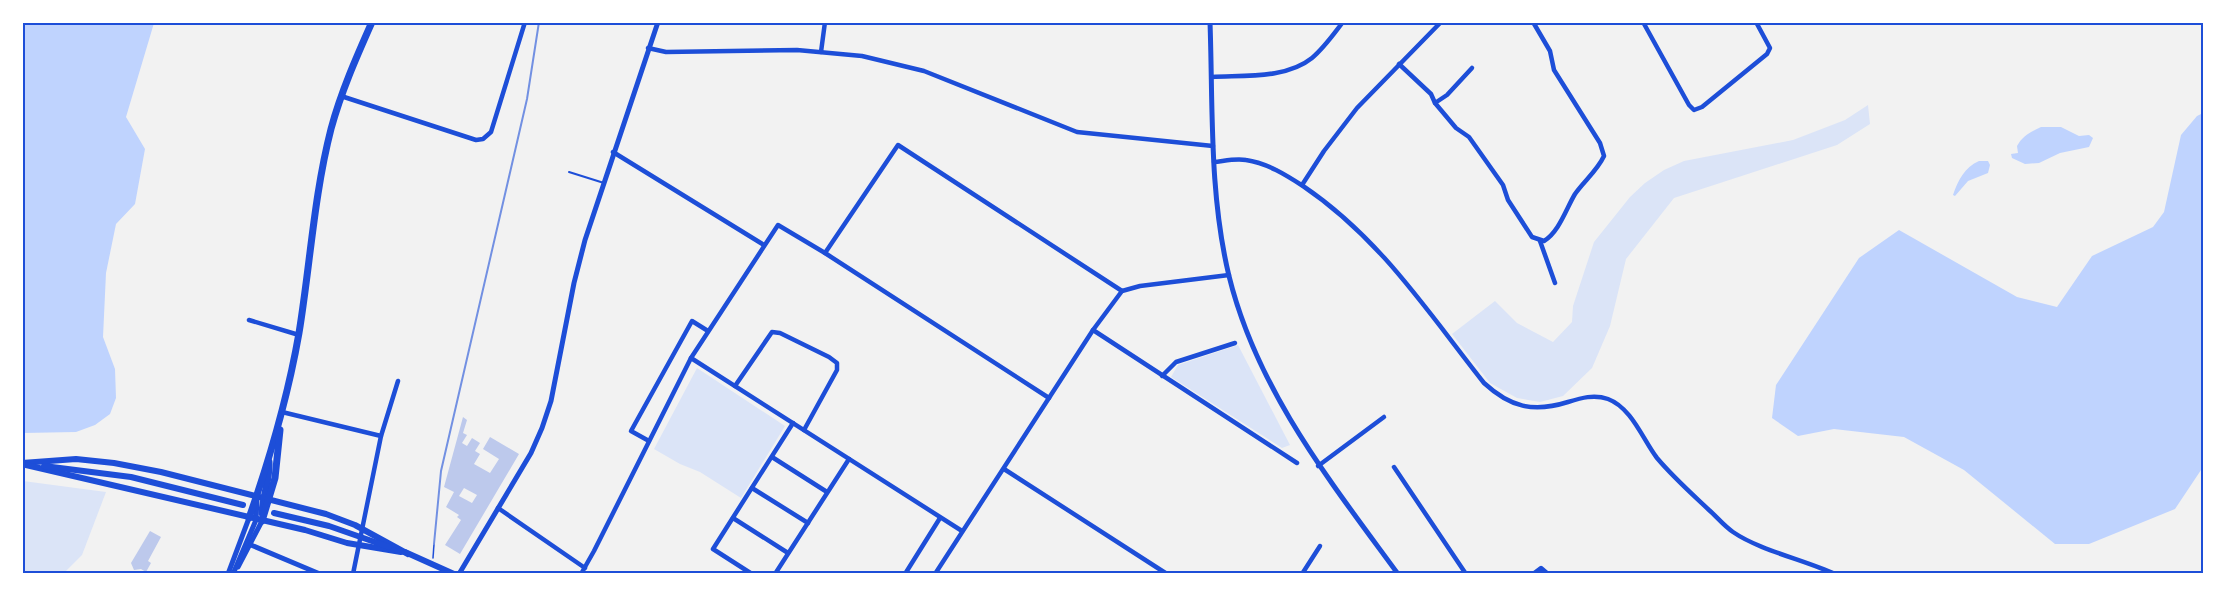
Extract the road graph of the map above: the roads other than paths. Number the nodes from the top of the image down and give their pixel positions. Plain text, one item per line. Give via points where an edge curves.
1 (372, 22) edge
2 (525, 22) edge
3 (825, 22) edge
4 (1210, 22) edge
5 (1343, 22) edge
6 (1441, 22) edge
7 (1533, 22) edge
8 (1643, 22) edge
9 (1756, 22) edge
10 (655, 23) edge
11 (648, 48) junction
12 (821, 52) junction
13 (1399, 64) junction
14 (1472, 68) dead end
15 (1212, 77) junction
16 (341, 96) junction
17 (1435, 103) junction
18 (1213, 146) junction
19 (613, 152) junction
20 (1214, 162) junction
21 (569, 172) dead end
22 (604, 183) junction
23 (1302, 185) junction
24 (1540, 241) junction
25 (764, 245) junction
26 (825, 253) junction
27 (1229, 275) junction
28 (1555, 283) dead end
29 (1122, 291) junction
30 (249, 320) dead end
31 (1093, 330) junction
32 (708, 331) junction
33 (299, 335) junction
34 (1235, 343) dead end
35 (691, 358) junction
36 (1162, 376) junction
37 (398, 381) dead end
38 (735, 386) junction
39 (1049, 398) junction
40 (282, 412) junction
41 (1384, 417) dead end
42 (793, 423) junction
43 (804, 430) junction
44 (381, 436) junction
45 (649, 441) junction
46 (772, 457) junction
47 (849, 459) junction
48 (22, 463) edge
49 (1297, 463) dead end
50 (1318, 466) junction
51 (1394, 467) dead end
52 (1004, 469) junction
53 (752, 488) junction
54 (827, 492) junction
55 (263, 497) junction
56 (243, 505) dead end
57 (498, 508) junction
58 (274, 513) dead end
59 (733, 518) junction
60 (940, 518) junction
61 (256, 520) junction
62 (808, 523) junction
63 (962, 531) junction
64 (251, 545) junction
65 (1320, 546) dead end
66 (788, 553) junction
67 (408, 554) junction
68 (585, 568) junction
69 (228, 573) edge
70 (233, 573) edge
71 (320, 573) edge
72 (353, 573) edge
73 (454, 573) edge
74 (459, 573) edge
75 (581, 573) edge
76 (752, 573) edge
77 (775, 573) edge
78 (905, 573) edge
79 (935, 573) edge
80 (1167, 573) edge
81 (1302, 573) edge
82 (1398, 573) edge
83 (1466, 573) edge
84 (1533, 573) edge
85 (1548, 573) edge
86 (1835, 573) edge

1 - 16 main road
2 - 16 street via 491,132 483,139
3 - 12 street
4 - 15 street
5 - 15 street via 1321,50 1296,68
6 - 13 street
7 - 24 street via 1550,51 1554,70 1600,143 1604,156 1553,233
8 - 9 street via 1694,110 1767,54 1770,48
10 - 11 street
11 - 12 street via 666,52
11 - 19 street
12 - 18 street via 862,56 924,71 1077,132
13 - 17 street via 1431,94
13 - 23 street via 1357,108
14 - 17 street via 1447,96
15 - 18 street
16 - 33 main road via 323,166
17 - 24 street via 1469,137 1503,185 1532,237
18 - 20 street
19 - 22 street
19 - 25 street
20 - 23 street via 1244,159 1264,164
20 - 27 street
21 - 22 lane
22 - 57 street via 574,283 551,401 531,453
23 - 86 street via 1349,220 1386,257 1497,395 1513,404 1533,408 1588,396 1607,398 1629,416 1671,475 1732,532
24 - 28 street
25 - 26 street via 778,225
25 - 32 street
26 - 29 street via 898,145
26 - 39 street
27 - 29 street
27 - 50 street via 1249,340
29 - 31 street
30 - 33 street
31 - 36 street
31 - 39 street
32 - 35 street
32 - 45 street via 692,321 631,431
33 - 40 main road
34 - 36 street via 1176,362
35 - 38 street
35 - 45 street
36 - 49 street
37 - 44 street
38 - 42 street
38 - 43 street via 772,332 829,357 837,363 837,370
39 - 52 street
40 - 44 street
40 - 55 main road via 269,456
40 - 55 main road via 275,478
41 - 50 street
42 - 43 street
42 - 46 street
43 - 47 street
44 - 72 street
45 - 68 street
46 - 53 street
46 - 54 street
47 - 54 street
47 - 60 street
48 - 55 main road via 76,459 114,463
48 - 56 main road via 131,477
48 - 61 main road
50 - 82 street
51 - 83 street
52 - 63 street
52 - 80 street
53 - 59 street
53 - 62 street
54 - 62 street
55 - 61 main road
55 - 61 main road
55 - 67 main road via 355,525
57 - 68 street
57 - 74 street
58 - 67 main road via 329,526
59 - 66 street
59 - 76 street via 713,549
60 - 63 street
60 - 78 street
61 - 64 street
61 - 67 main road
61 - 69 street
61 - 70 street
62 - 66 street
63 - 79 street
64 - 70 street
64 - 71 street
65 - 81 street
66 - 77 street
67 - 73 main road
68 - 75 street
84 - 85 street via 1541,568

